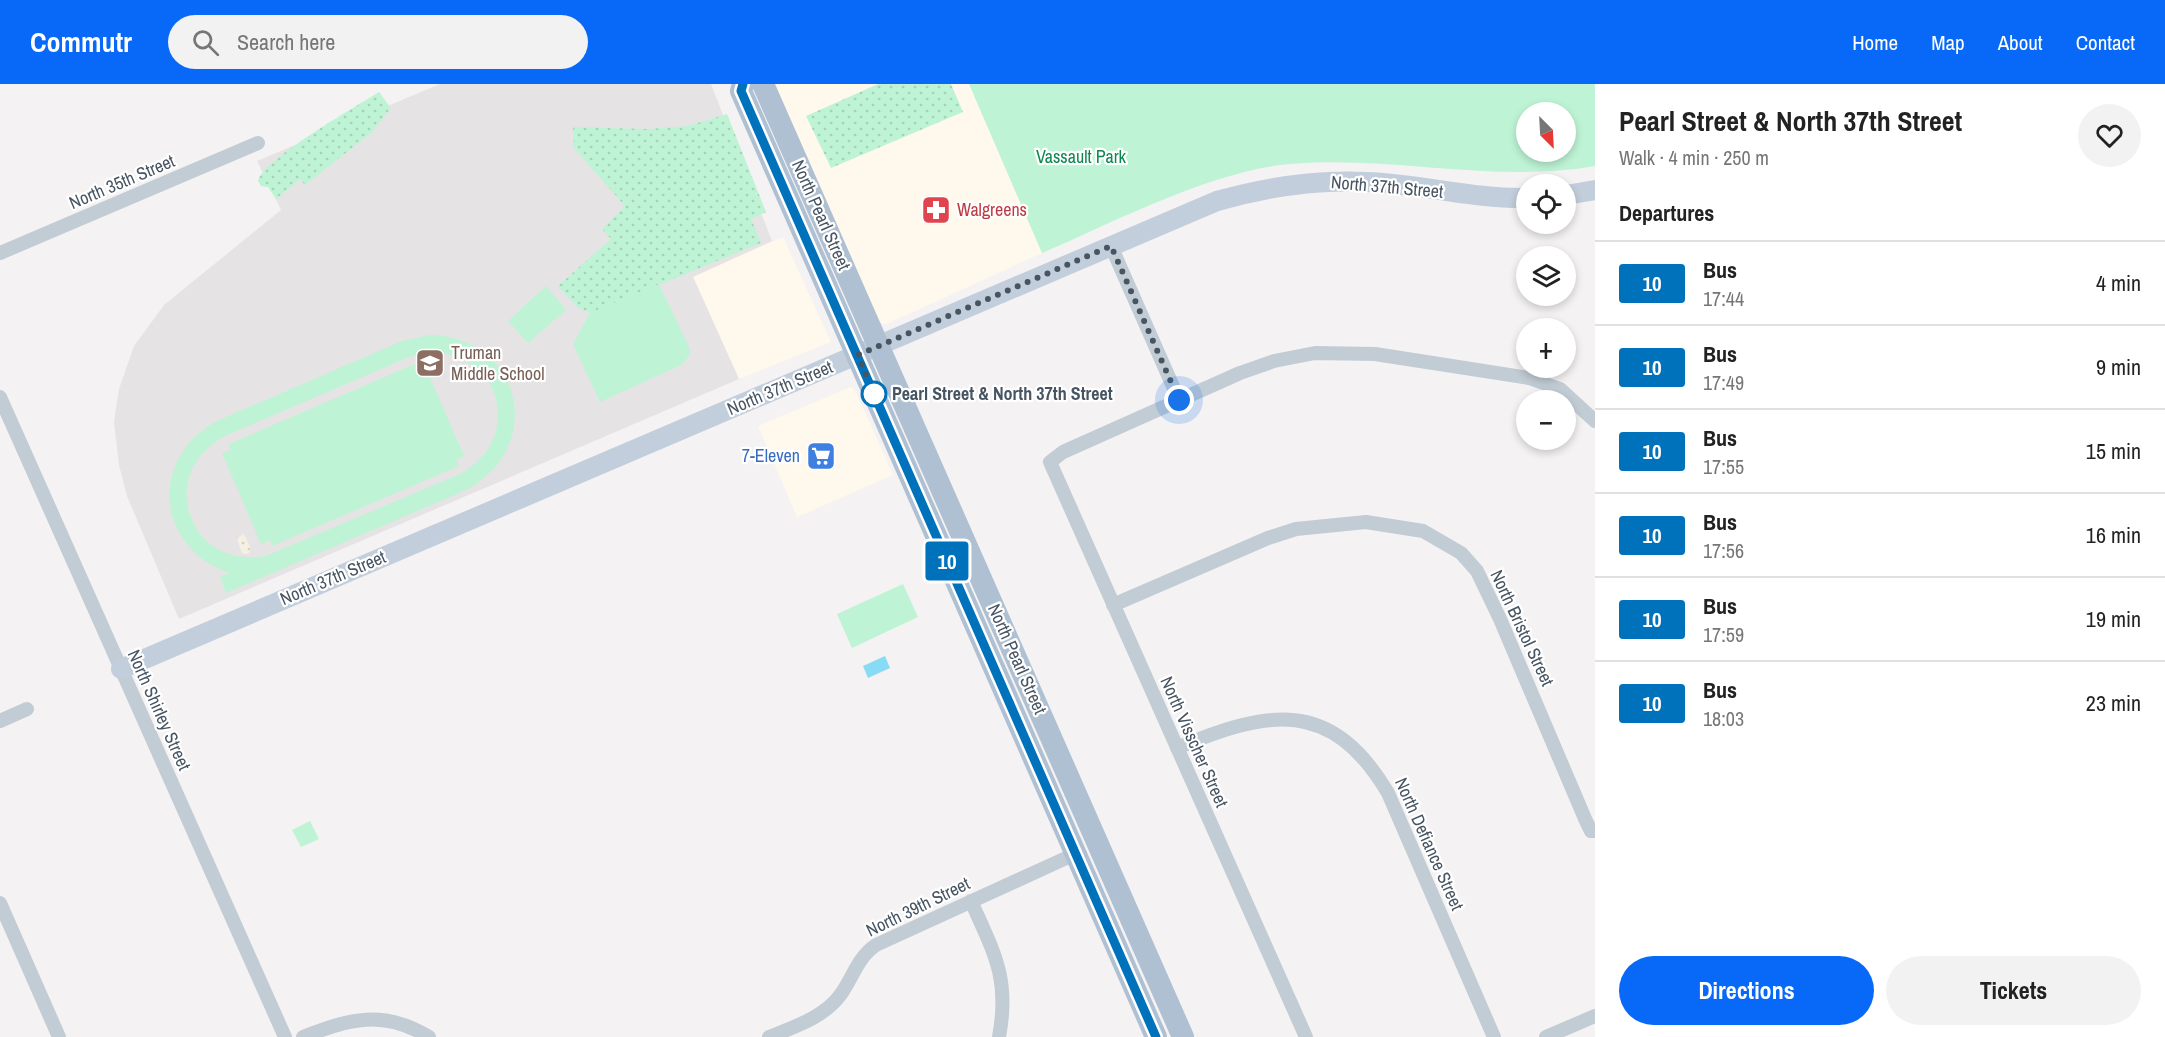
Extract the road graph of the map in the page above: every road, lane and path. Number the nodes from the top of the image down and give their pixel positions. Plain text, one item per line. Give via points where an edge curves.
1 (743, 84) edge
2 (763, 84) edge
3 (258, 143) dead end
4 (1595, 190) edge
5 (1576, 193) edge
6 (1516, 198) edge
7 (1111, 246) junction
8 (0, 253) edge
9 (869, 351) junction
10 (0, 397) edge
11 (1179, 400) junction
12 (1595, 421) edge
13 (1113, 605) junction
14 (121, 669) junction
15 (27, 709) dead end
16 (0, 721) edge
17 (1177, 748) junction
18 (1593, 831) edge
19 (1075, 854) junction
20 (971, 901) junction
21 (0, 903) edge
22 (1595, 1016) edge
23 (59, 1037) edge
24 (285, 1037) edge
25 (303, 1037) edge
26 (429, 1037) edge
27 (769, 1037) edge
28 (999, 1037) edge
29 (1156, 1037) edge
30 (1183, 1037) edge
31 (1306, 1037) edge
32 (1494, 1037) edge
33 (1546, 1037) edge

1 - 9 main road, North Pearl Street via 741,91
2 - 9 main road, North Pearl Street
3 - 8 street, North 35th Street
4 - 5 street
6 - 7 street, North 37th Street via 1369,182 1264,188 1217,201
7 - 9 street, North 37th Street
7 - 11 street
9 - 14 street, North 37th Street
9 - 19 main road, North Pearl Street
9 - 30 main road, North Pearl Street
10 - 14 street, North Shirley Street
11 - 12 street via 1260,365 1341,351 1529,378 1560,389
11 - 13 street, North Visscher Street via 1063,452 1050,462
13 - 17 street, North Visscher Street
13 - 18 street, North Bristol Street via 1296,529 1366,522 1423,531 1461,553 1477,571
14 - 24 street, North Shirley Street
15 - 16 street
17 - 31 street, North Visscher Street
17 - 32 street, North Defiance Street via 1248,722 1283,719 1312,724 1354,746 1376,771 1388,793
19 - 20 street, North 39th Street
19 - 29 main road, North Pearl Street
20 - 27 street, North 39th Street via 876,945 863,956 842,993 828,1008
20 - 28 street via 1003,980
21 - 23 street
22 - 33 street
25 - 26 street via 361,1019 402,1022

